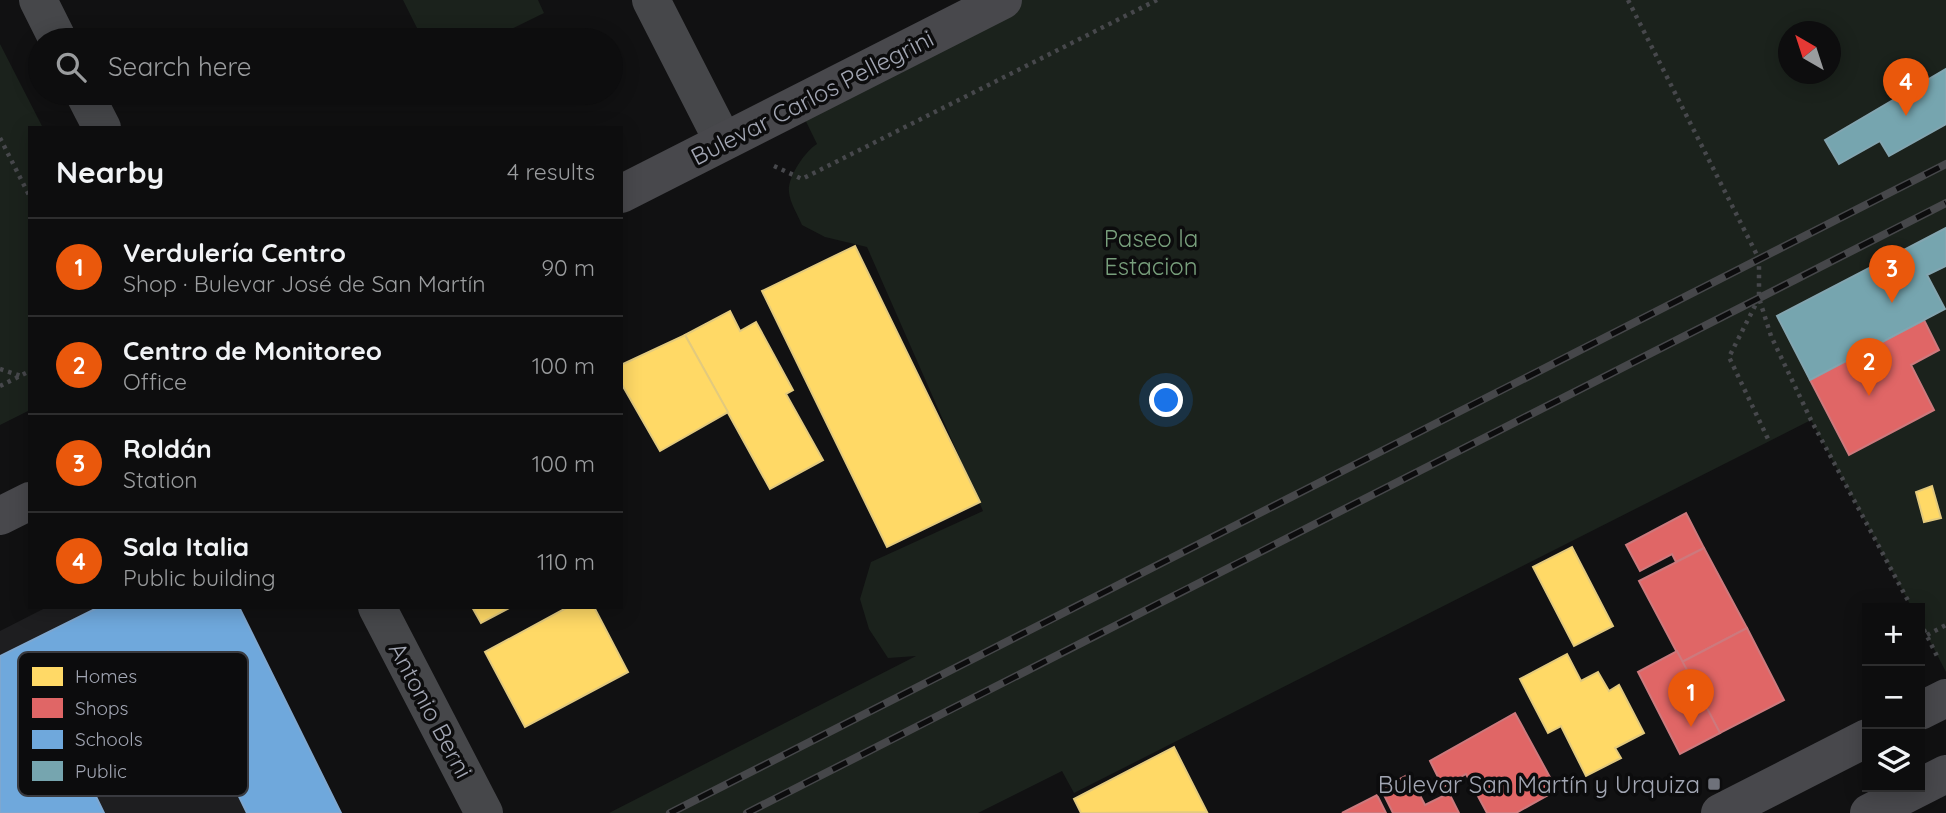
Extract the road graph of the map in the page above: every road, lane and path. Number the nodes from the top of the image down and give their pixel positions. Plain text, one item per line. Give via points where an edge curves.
1 (38, 0) edge
2 (651, 0) edge
3 (1003, 0) edge
4 (1157, 0) edge
5 (1628, 0) edge
6 (52, 28) edge
7 (90, 105) edge
8 (101, 126) edge
9 (0, 138) edge
10 (723, 141) junction
11 (28, 193) edge
12 (623, 193) edge
13 (1759, 298) junction
14 (0, 369) edge
15 (28, 372) edge
16 (21, 376) junction
17 (0, 386) edge
18 (1769, 442) dead end
19 (28, 502) edge
20 (0, 516) edge
21 (1909, 603) edge
22 (378, 609) edge
23 (1946, 625) edge
24 (1925, 631) edge
25 (1927, 635) junction
26 (1940, 660) dead end
27 (1946, 698) edge
28 (1925, 708) edge
29 (1862, 741) edge
30 (1946, 774) edge
31 (484, 813) edge
32 (1720, 813) edge
33 (1869, 813) edge

1 - 6 street
2 - 10 street
3 - 10 main road, Bulevar Carlos Pellegrini
4 - 10 path via 802,179
5 - 13 path via 1759,259
7 - 8 street
9 - 11 path
10 - 12 main road, Bulevar Carlos Pellegrini
13 - 18 path via 1729,358
13 - 21 path via 1771,336 1811,420
14 - 16 path
15 - 16 path
16 - 17 path
19 - 20 main road
22 - 31 street, Antonio Berni
23 - 25 path
24 - 25 path
25 - 26 path
27 - 28 main road
29 - 32 main road
30 - 33 main road

